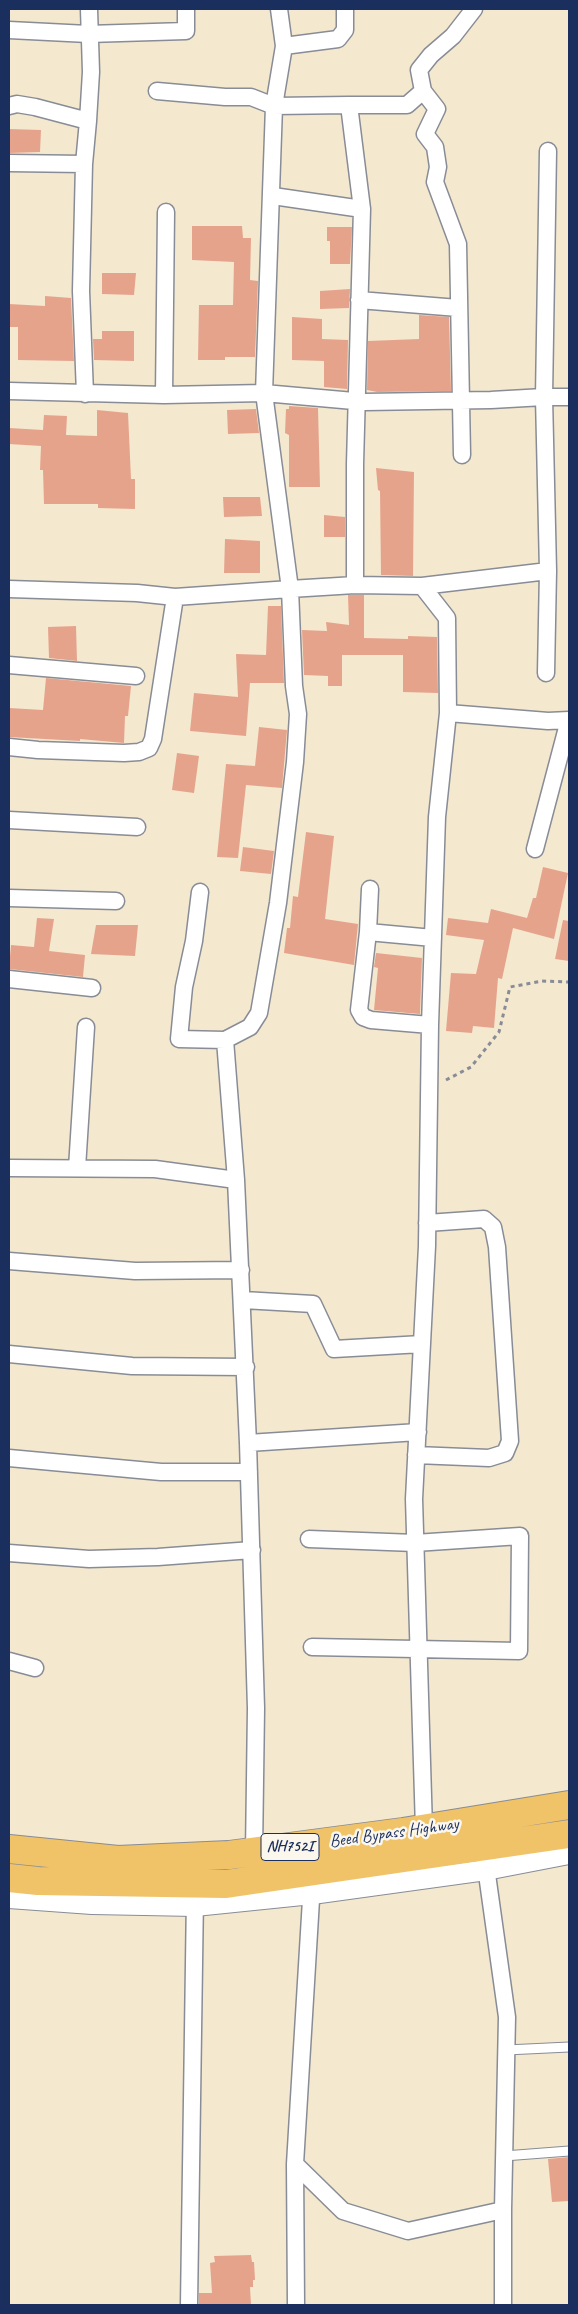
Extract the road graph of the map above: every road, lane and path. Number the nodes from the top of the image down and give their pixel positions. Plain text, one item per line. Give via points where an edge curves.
1 (89, 9) edge
2 (186, 9) edge
3 (279, 9) edge
4 (345, 9) edge
5 (474, 9) edge
6 (9, 30) edge
7 (88, 34) junction
8 (284, 46) junction
9 (157, 91) dead end
10 (423, 91) junction
11 (349, 104) junction
12 (9, 106) edge
13 (274, 106) junction
14 (88, 121) junction
15 (548, 151) dead end
16 (9, 163) edge
17 (84, 164) junction
18 (273, 196) junction
19 (362, 209) junction
20 (166, 212) dead end
21 (359, 300) junction
22 (458, 308) junction
23 (9, 391) edge
24 (264, 393) junction
25 (85, 394) junction
26 (164, 395) junction
27 (544, 397) junction
28 (569, 397) edge
29 (461, 400) junction
30 (356, 401) junction
31 (462, 455) dead end
32 (548, 571) junction
33 (355, 585) junction
34 (422, 586) junction
35 (9, 589) edge
36 (290, 589) junction
37 (175, 597) junction
38 (9, 665) edge
39 (546, 673) dead end
40 (136, 676) dead end
41 (448, 713) junction
42 (569, 720) edge
43 (9, 747) edge
44 (9, 820) edge
45 (137, 827) dead end
46 (535, 849) dead end
47 (370, 889) dead end
48 (200, 892) dead end
49 (9, 898) edge
50 (116, 901) dead end
51 (368, 932) junction
52 (433, 938) junction
53 (9, 979) edge
54 (569, 982) edge
55 (92, 988) dead end
56 (430, 1025) junction
57 (86, 1027) dead end
58 (225, 1040) junction
59 (429, 1088) junction
60 (9, 1168) edge
61 (77, 1168) junction
62 (236, 1180) junction
63 (427, 1223) junction
64 (9, 1261) edge
65 (241, 1270) junction
66 (243, 1300) junction
67 (422, 1344) junction
68 (9, 1354) edge
69 (246, 1367) junction
70 (418, 1432) junction
71 (248, 1443) junction
72 (416, 1455) junction
73 (9, 1458) edge
74 (249, 1472) junction
75 (309, 1539) dead end
76 (416, 1543) junction
77 (252, 1550) junction
78 (9, 1553) edge
79 (312, 1647) dead end
80 (417, 1648) junction
81 (9, 1661) edge
82 (35, 1668) dead end
83 (569, 1793) edge
84 (569, 1805) edge
85 (424, 1823) junction
86 (9, 1838) edge
87 (569, 1841) edge
88 (254, 1846) junction
89 (9, 1849) edge
90 (485, 1859) junction
91 (9, 1878) edge
92 (312, 1883) junction
93 (195, 1895) junction
94 (9, 1898) edge
95 (569, 2047) edge
96 (506, 2050) junction
97 (569, 2151) edge
98 (504, 2156) junction
99 (295, 2164) junction
100 (503, 2210) junction
101 (189, 2305) edge
102 (296, 2305) edge
103 (503, 2305) edge

1 - 7 street
2 - 7 street via 186,31
3 - 8 street
4 - 8 street via 344,30 338,38
5 - 10 street via 419,70
6 - 7 street
7 - 14 street via 91,72
8 - 13 street
9 - 13 street via 251,97
10 - 11 street via 407,105
10 - 22 street via 438,109 425,134 435,147 438,168 435,182 458,244
11 - 13 street
11 - 19 street
12 - 14 street via 17,104
13 - 18 street
14 - 17 street
15 - 27 street
16 - 17 street
17 - 25 street via 81,291
18 - 19 street
18 - 24 street
19 - 21 street
20 - 26 street
21 - 22 street
21 - 30 street
22 - 29 street
23 - 25 street
24 - 26 street
24 - 30 street
24 - 36 street
25 - 26 street
27 - 28 street
27 - 29 street
27 - 32 street
29 - 30 street
29 - 31 street
30 - 33 street
32 - 34 street
32 - 39 street
33 - 34 street
33 - 36 street
34 - 41 street via 447,618
35 - 37 street
36 - 37 street
36 - 58 street via 298,714 278,903 259,1013 250,1027
37 - 43 street via 149,748 124,753
38 - 40 street
41 - 42 street
41 - 52 street via 437,817
42 - 46 street
44 - 45 street
47 - 51 street
48 - 58 street via 179,1038
49 - 50 street
51 - 52 street
51 - 56 street via 359,1010 370,1020
52 - 56 street
53 - 55 street
54 - 59 path via 542,980 510,987 499,1032 489,1046 471,1067
56 - 59 street
57 - 61 street
58 - 62 street
59 - 63 street
60 - 61 street
61 - 62 street via 155,1169
62 - 65 street
63 - 67 street
63 - 72 street via 484,1219 493,1228 510,1441 504,1453 488,1458
64 - 65 street via 135,1271
65 - 66 street
66 - 67 street via 314,1304 334,1349
66 - 69 street
67 - 70 street
68 - 69 street via 132,1366
69 - 71 street
70 - 71 street
70 - 72 street
71 - 74 street
72 - 76 street
73 - 74 street via 161,1472
74 - 77 street
75 - 76 street
76 - 80 street
76 - 80 street via 520,1536 519,1651
77 - 78 street via 89,1559
77 - 88 street via 256,1708
79 - 80 street
80 - 85 street
81 - 82 street
83 - 85 street
84 - 85 highway, Beed Bypass Highway / NH752I
85 - 88 highway, Beed Bypass Highway / NH752I
86 - 88 street via 131,1847
87 - 90 highway, Beed Bypass Highway / NH752I
88 - 89 highway, Beed Bypass Highway / NH752I via 229,1856 118,1860
90 - 92 highway, Beed Bypass Highway / NH752I
90 - 96 street via 507,2017
91 - 93 highway, Beed Bypass Highway / NH752I
92 - 93 highway, Beed Bypass Highway / NH752I via 226,1884
92 - 99 street
93 - 94 street via 92,1904
93 - 101 street
95 - 96 lane
96 - 98 street
97 - 98 lane
98 - 100 street
99 - 100 street via 343,2211 408,2231
99 - 102 street
100 - 103 street

